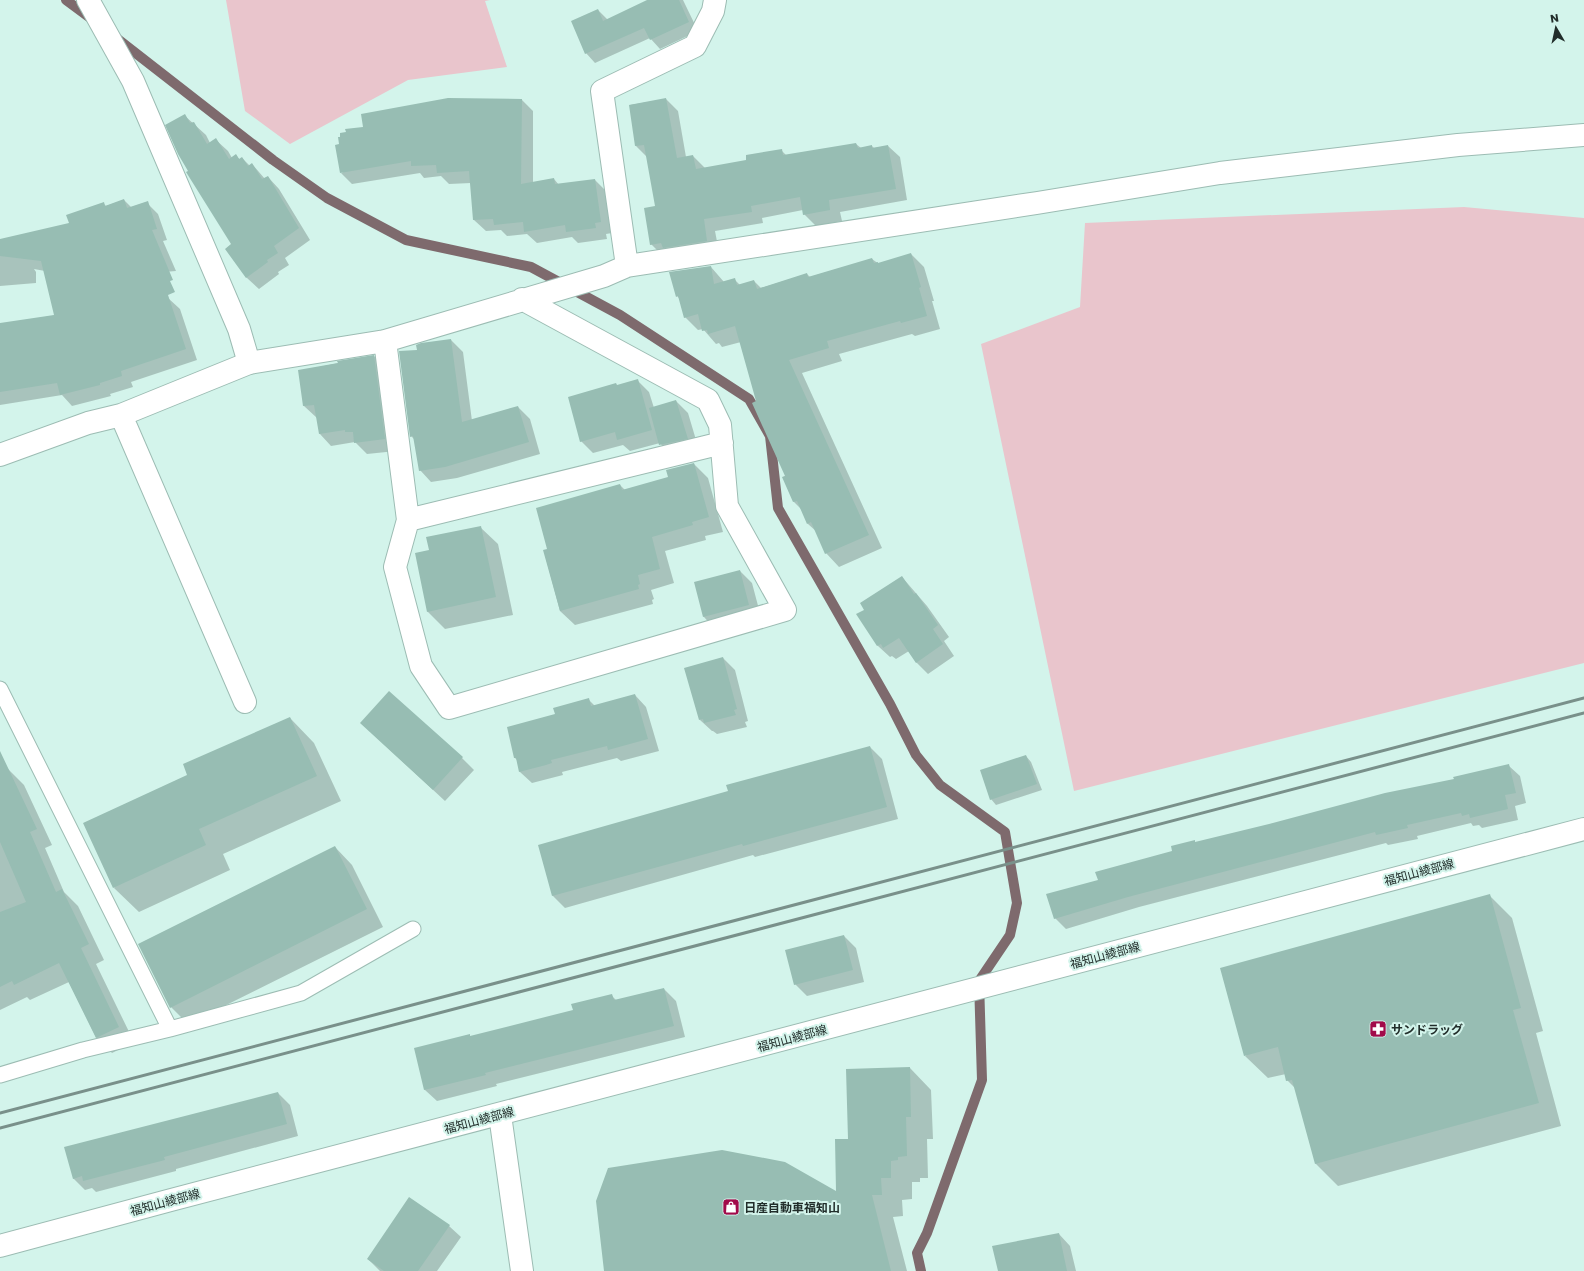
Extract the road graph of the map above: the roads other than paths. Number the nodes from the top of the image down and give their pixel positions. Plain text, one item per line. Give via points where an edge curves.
1 (88, 0) edge
2 (715, 0) edge
3 (1584, 135) edge
4 (627, 266) junction
5 (522, 299) junction
6 (386, 341) junction
7 (249, 363) junction
8 (121, 415) junction
9 (722, 444) junction
10 (0, 455) edge
11 (408, 520) junction
12 (0, 689) edge
13 (245, 702) dead end
14 (1584, 829) edge
15 (413, 929) dead end
16 (170, 1029) junction
17 (0, 1075) edge
18 (500, 1115) junction
19 (0, 1246) edge
20 (522, 1271) edge

1 - 7 street via 132,81 239,329
2 - 4 street via 713,11 695,46 602,91
3 - 4 street via 1458,145 1220,173
4 - 5 street via 604,276
5 - 6 street
5 - 9 street via 708,400 720,425
6 - 7 street
6 - 11 street
7 - 8 street
8 - 10 street via 88,423
8 - 13 street
9 - 11 street
9 - 11 street via 727,506 786,610 450,708 421,666 395,567
12 - 16 lane
14 - 18 street, 福知山綾部線
15 - 16 lane via 301,993
16 - 17 lane via 83,1050
18 - 19 street, 福知山綾部線
18 - 20 street

